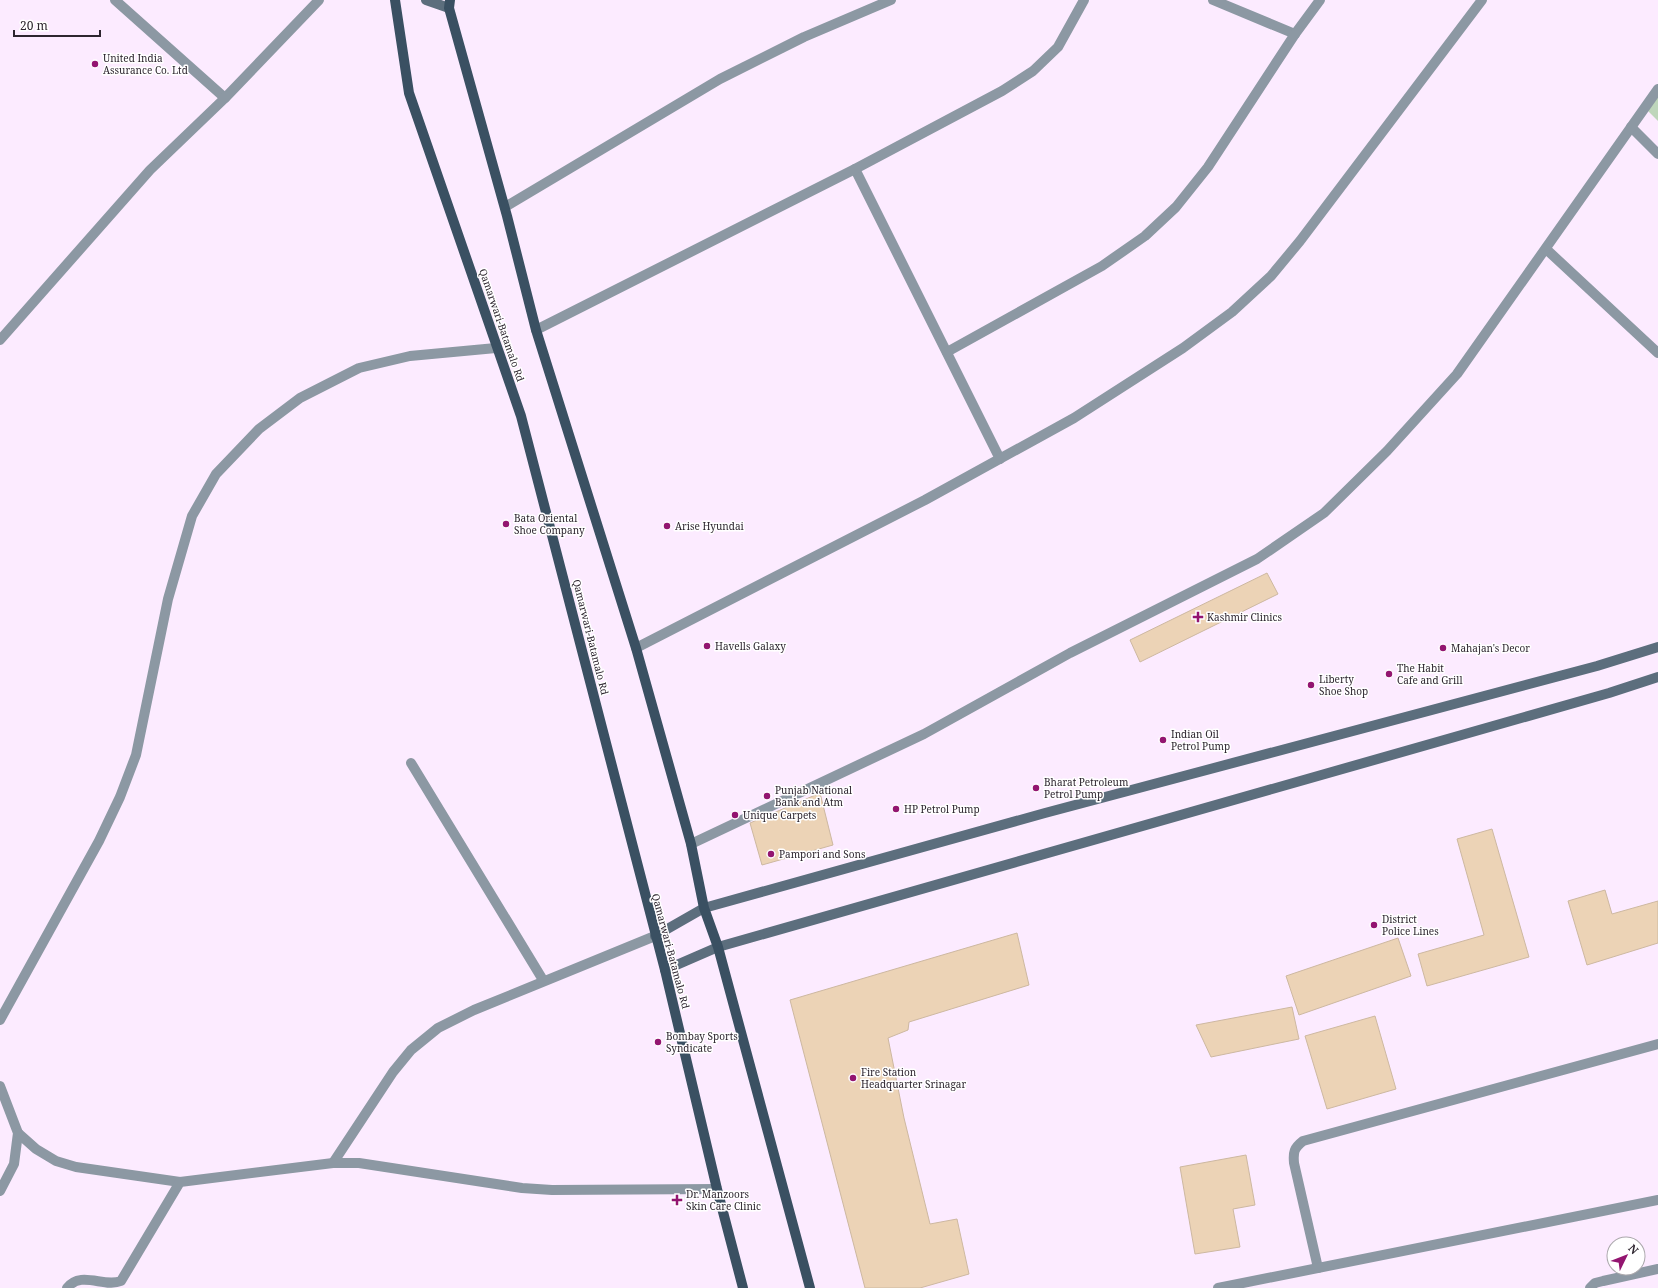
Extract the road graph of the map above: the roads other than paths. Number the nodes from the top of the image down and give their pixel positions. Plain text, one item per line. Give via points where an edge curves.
1 (115, 0) edge
2 (319, 0) edge
3 (395, 0) edge
4 (426, 0) edge
5 (891, 0) edge
6 (1084, 0) edge
7 (1214, 0) edge
8 (1320, 0) edge
9 (1482, 0) edge
10 (449, 4) edge
11 (1295, 34) junction
12 (1658, 89) edge
13 (225, 98) junction
14 (1631, 127) junction
15 (1658, 154) edge
16 (855, 169) junction
17 (506, 212) junction
18 (1546, 249) junction
19 (536, 330) junction
20 (0, 340) edge
21 (496, 348) junction
22 (947, 352) junction
23 (1658, 353) edge
24 (1000, 459) junction
25 (1658, 647) edge
26 (636, 648) junction
27 (1658, 677) edge
28 (411, 763) dead end
29 (691, 844) junction
30 (704, 908) junction
31 (655, 936) junction
32 (718, 947) junction
33 (665, 970) junction
34 (543, 980) junction
35 (0, 1020) edge
36 (1658, 1044) edge
37 (0, 1086) edge
38 (18, 1133) junction
39 (333, 1162) junction
40 (180, 1182) junction
41 (717, 1189) junction
42 (0, 1191) edge
43 (1658, 1200) edge
44 (1318, 1268) junction
45 (1658, 1269) edge
46 (66, 1288) edge
47 (743, 1288) edge
48 (810, 1288) edge
49 (1218, 1288) edge
50 (1590, 1288) edge

1 - 13 street
2 - 13 street
3 - 21 main road, Qamarwari-Batamalo Rd via 409,93
4 - 10 main road
5 - 17 street via 804,37 720,79
6 - 16 street via 1058,47 1033,71 1002,91
7 - 11 street
8 - 11 street
9 - 24 street via 1300,241 1265,281 1232,312 1183,348 1074,418
10 - 17 main road
11 - 22 street via 1208,167 1176,207 1145,236 1102,266
12 - 14 street
13 - 20 street via 150,170
14 - 15 street
14 - 18 street
16 - 19 street
16 - 22 street
17 - 19 main road
18 - 23 street
18 - 29 street via 1457,374 1387,451 1324,513 1257,558 1070,653 924,734
19 - 26 main road
21 - 31 main road, Qamarwari-Batamalo Rd via 525,431
21 - 35 street via 410,356 359,368 300,398 258,429 216,474 192,516 168,599 136,755 120,797 99,841
22 - 24 street
24 - 26 street
25 - 30 main road via 1597,666 1045,813
26 - 29 main road
27 - 32 main road via 1594,698
28 - 34 street
29 - 30 main road
30 - 31 main road
30 - 32 main road
31 - 33 main road, Qamarwari-Batamalo Rd
31 - 34 street
32 - 33 main road
32 - 48 main road
33 - 41 main road, Qamarwari-Batamalo Rd
34 - 39 street via 438,1028 411,1050 393,1072
36 - 44 street via 1303,1142 1295,1147 1294,1163
37 - 38 street
38 - 40 street via 36,1149 56,1161 76,1167
38 - 42 street via 14,1164
39 - 40 street
39 - 41 street via 359,1163 522,1188
40 - 46 street via 121,1281 110,1285 78,1280
41 - 47 main road, Qamarwari-Batamalo Rd
43 - 44 street
44 - 49 street
45 - 50 street via 1595,1283

